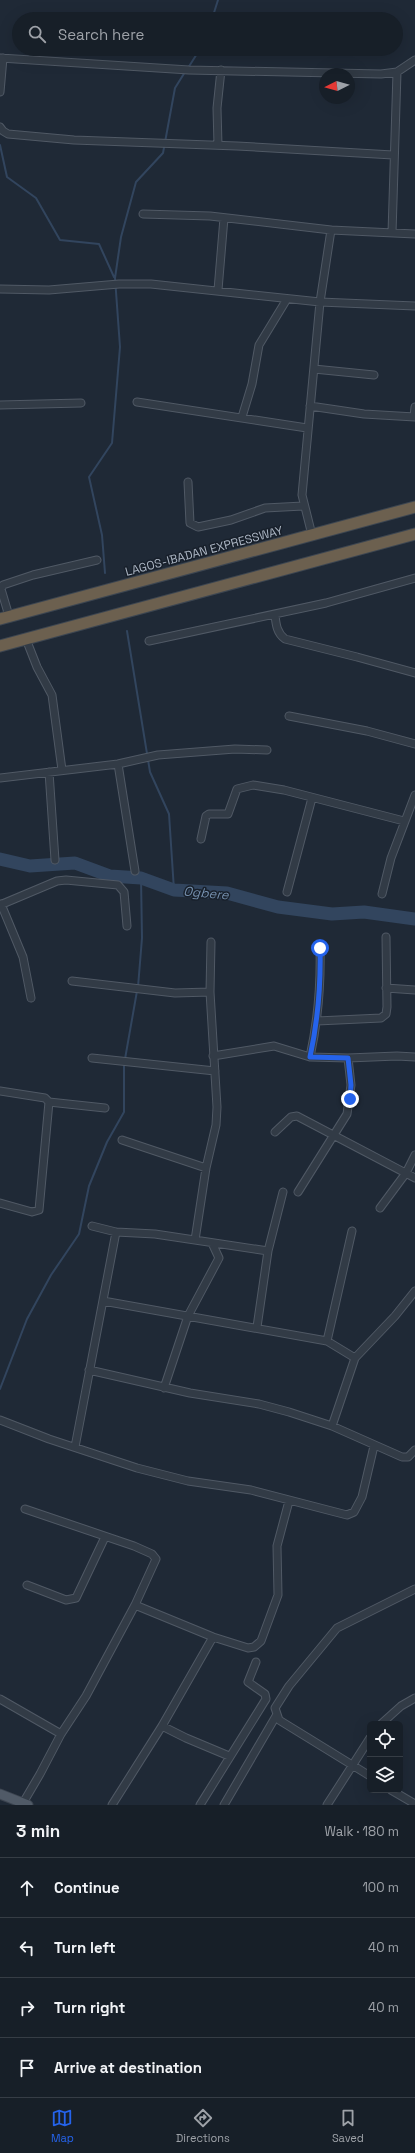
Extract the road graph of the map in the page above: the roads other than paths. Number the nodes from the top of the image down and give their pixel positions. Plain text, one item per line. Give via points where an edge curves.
1 (2, 58) edge
2 (415, 60) edge
3 (221, 70) junction
4 (397, 72) junction
5 (0, 92) edge
6 (0, 127) edge
7 (218, 145) junction
8 (393, 155) junction
9 (143, 214) dead end
10 (224, 218) junction
11 (331, 230) junction
12 (392, 233) junction
13 (415, 234) edge
14 (0, 289) edge
15 (218, 290) junction
16 (287, 299) junction
17 (320, 302) junction
18 (415, 306) edge
19 (314, 368) junction
20 (374, 375) dead end
21 (137, 402) dead end
22 (81, 403) dead end
23 (0, 405) edge
24 (310, 406) junction
25 (415, 407) edge
26 (242, 417) junction
27 (414, 417) edge
28 (307, 428) junction
29 (188, 482) dead end
30 (304, 506) junction
31 (415, 507) edge
32 (415, 534) edge
33 (312, 535) junction
34 (98, 560) dead end
35 (415, 578) edge
36 (275, 615) junction
37 (4, 618) edge
38 (26, 639) junction
39 (149, 640) dead end
40 (0, 646) edge
41 (415, 673) edge
42 (289, 716) dead end
43 (415, 744) edge
44 (267, 750) dead end
45 (118, 764) junction
46 (62, 770) junction
47 (49, 772) junction
48 (0, 778) edge
49 (415, 795) edge
50 (312, 798) junction
51 (404, 821) junction
52 (201, 839) dead end
53 (55, 860) dead end
54 (135, 871) dead end
55 (286, 892) dead end
56 (382, 894) dead end
57 (0, 904) edge
58 (127, 926) dead end
59 (386, 937) dead end
60 (211, 942) dead end
61 (320, 948) dead end
62 (72, 981) dead end
63 (386, 988) junction
64 (415, 990) edge
65 (210, 992) junction
66 (31, 998) dead end
67 (318, 1021) junction
68 (213, 1056) junction
69 (310, 1057) junction
70 (415, 1057) edge
71 (92, 1058) dead end
72 (348, 1058) junction
73 (215, 1071) junction
74 (0, 1091) edge
75 (49, 1102) junction
76 (105, 1108) dead end
77 (275, 1132) dead end
78 (333, 1136) junction
79 (122, 1140) dead end
80 (415, 1155) edge
81 (206, 1168) junction
82 (406, 1173) junction
83 (415, 1178) edge
84 (283, 1192) dead end
85 (298, 1192) dead end
86 (0, 1203) edge
87 (380, 1208) dead end
88 (92, 1226) dead end
89 (352, 1231) dead end
90 (116, 1232) junction
91 (195, 1240) junction
92 (212, 1243) junction
93 (268, 1251) junction
94 (415, 1291) edge
95 (103, 1301) junction
96 (188, 1316) junction
97 (256, 1327) junction
98 (327, 1341) junction
99 (355, 1358) junction
100 (89, 1370) junction
101 (164, 1388) junction
102 (0, 1420) edge
103 (332, 1426) junction
104 (374, 1446) junction
105 (75, 1447) junction
106 (415, 1450) edge
107 (289, 1501) junction
108 (25, 1509) dead end
109 (105, 1537) junction
110 (27, 1585) dead end
111 (415, 1589) edge
112 (135, 1605) junction
113 (214, 1637) junction
114 (256, 1662) dead end
115 (415, 1698) edge
116 (0, 1699) edge
117 (276, 1716) junction
118 (384, 1721) edge
119 (162, 1726) junction
120 (61, 1734) junction
121 (367, 1742) edge
122 (230, 1756) junction
123 (354, 1765) junction
124 (367, 1774) edge
125 (396, 1793) edge
126 (0, 1794) edge
127 (25, 1804) edge
128 (415, 1804) edge
129 (112, 1805) edge
130 (200, 1805) edge
131 (224, 1805) edge
132 (327, 1805) edge

1 - 3 street via 177,70
1 - 5 street
2 - 4 street
3 - 4 street via 381,74
3 - 7 street
4 - 8 street
6 - 7 street via 8,134 74,140
7 - 8 street
8 - 12 street
9 - 10 street
10 - 11 street
10 - 15 street
11 - 12 street
11 - 17 street
12 - 13 street
14 - 15 street via 49,290 151,284
15 - 16 street
16 - 17 street
16 - 26 street via 259,345 252,384
17 - 18 street
17 - 19 street
19 - 20 street
19 - 24 street
21 - 26 street
22 - 23 street
24 - 27 street via 364,414
24 - 28 street
25 - 27 street
26 - 28 street
28 - 30 street via 302,495
29 - 30 street via 190,523 198,527 223,522 265,508
30 - 33 street
31 - 33 highway, LAGOS-IBADAN EXPRESSWAY
32 - 38 highway
33 - 37 highway, LAGOS-IBADAN EXPRESSWAY
34 - 37 street via 33,575 4,585 1,589
35 - 36 street
36 - 39 street
36 - 41 street via 280,636 285,639
38 - 40 highway
38 - 46 street via 52,695
42 - 43 street via 367,731
44 - 45 street via 234,749 158,755
45 - 46 street
45 - 54 street
46 - 47 street
47 - 48 street
47 - 53 street
49 - 51 street
50 - 51 street
50 - 52 street via 284,790 243,786 235,792 228,814 206,816
50 - 55 street
51 - 56 street
57 - 58 street via 57,881 118,884 124,892
57 - 66 street via 23,957
59 - 63 street
60 - 65 street
61 - 67 street
62 - 65 street via 175,993
63 - 64 street
63 - 67 street via 386,1014 380,1018
65 - 68 street
67 - 69 street
68 - 69 street via 274,1046
68 - 73 street
69 - 72 street
70 - 72 street
71 - 73 street
72 - 78 street via 350,1099 347,1114
73 - 81 street via 216,1125
74 - 75 street via 46,1098
75 - 76 street
75 - 86 street via 39,1210 32,1212
77 - 78 street via 291,1117 297,1116
78 - 82 street
78 - 85 street
79 - 81 street
80 - 82 street
81 - 91 street
82 - 83 street
82 - 87 street
84 - 93 street
88 - 90 street
89 - 98 street
90 - 91 street
90 - 95 street
91 - 92 street
92 - 93 street
92 - 96 street via 219,1258
93 - 97 street
94 - 99 street
95 - 96 street
95 - 100 street
96 - 97 street
96 - 101 street
97 - 98 street
98 - 99 street
99 - 103 street
100 - 101 street
100 - 105 street
101 - 103 street via 259,1404
102 - 105 street
103 - 104 street
104 - 106 street via 402,1458 408,1457
104 - 107 street via 362,1496 354,1512 347,1515
105 - 107 street via 188,1482 251,1490
107 - 113 street via 277,1546 278,1595 261,1641 248,1648
108 - 109 street
109 - 110 street via 76,1598 66,1600
109 - 112 street via 134,1546 152,1554 156,1559
111 - 117 street via 338,1628 290,1686 275,1708
112 - 113 street
112 - 120 street via 86,1696
113 - 119 street
114 - 122 street via 248,1682 265,1694 266,1699
115 - 118 street
116 - 120 street
117 - 123 street
117 - 131 street
119 - 122 street
119 - 129 street
120 - 127 street
121 - 123 street
122 - 130 street
123 - 124 street
123 - 132 street
125 - 128 street
126 - 127 main road

